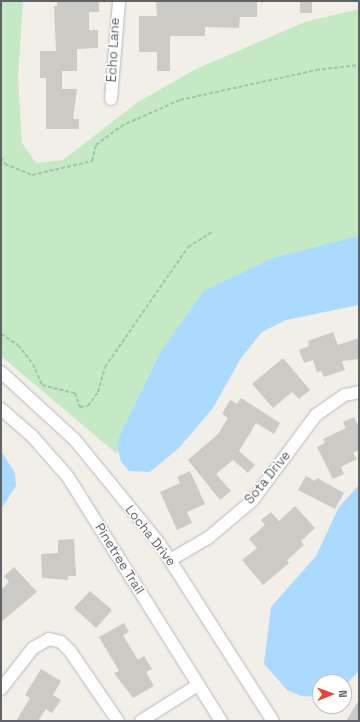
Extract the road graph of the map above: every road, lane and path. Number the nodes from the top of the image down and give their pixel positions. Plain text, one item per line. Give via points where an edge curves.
1 (119, 1) edge
2 (359, 65) edge
3 (111, 99) dead end
4 (1, 157) edge
5 (212, 232) dead end
6 (1, 334) edge
7 (1, 372) edge
8 (359, 392) edge
9 (1, 409) edge
10 (170, 560) junction
11 (198, 685) junction
12 (1, 689) edge
13 (118, 721) edge
14 (141, 721) edge
15 (222, 721) edge
16 (273, 721) edge

1 - 3 street, Echo Lane
2 - 4 path via 316,70 180,100 121,126 96,145 92,161 32,174 5,164
5 - 6 path via 188,246 105,367 98,392 88,406 80,407 75,393 42,385 32,364 18,345
7 - 10 street, Locha Drive via 75,440
8 - 10 street, Sota Drive via 345,395 316,415 252,501 208,538
9 - 11 street, Pinetree Trail via 32,436 68,477
10 - 16 street, Locha Drive
11 - 14 street
11 - 15 street, Pinetree Trail
12 - 13 street via 33,648 49,639 61,642

